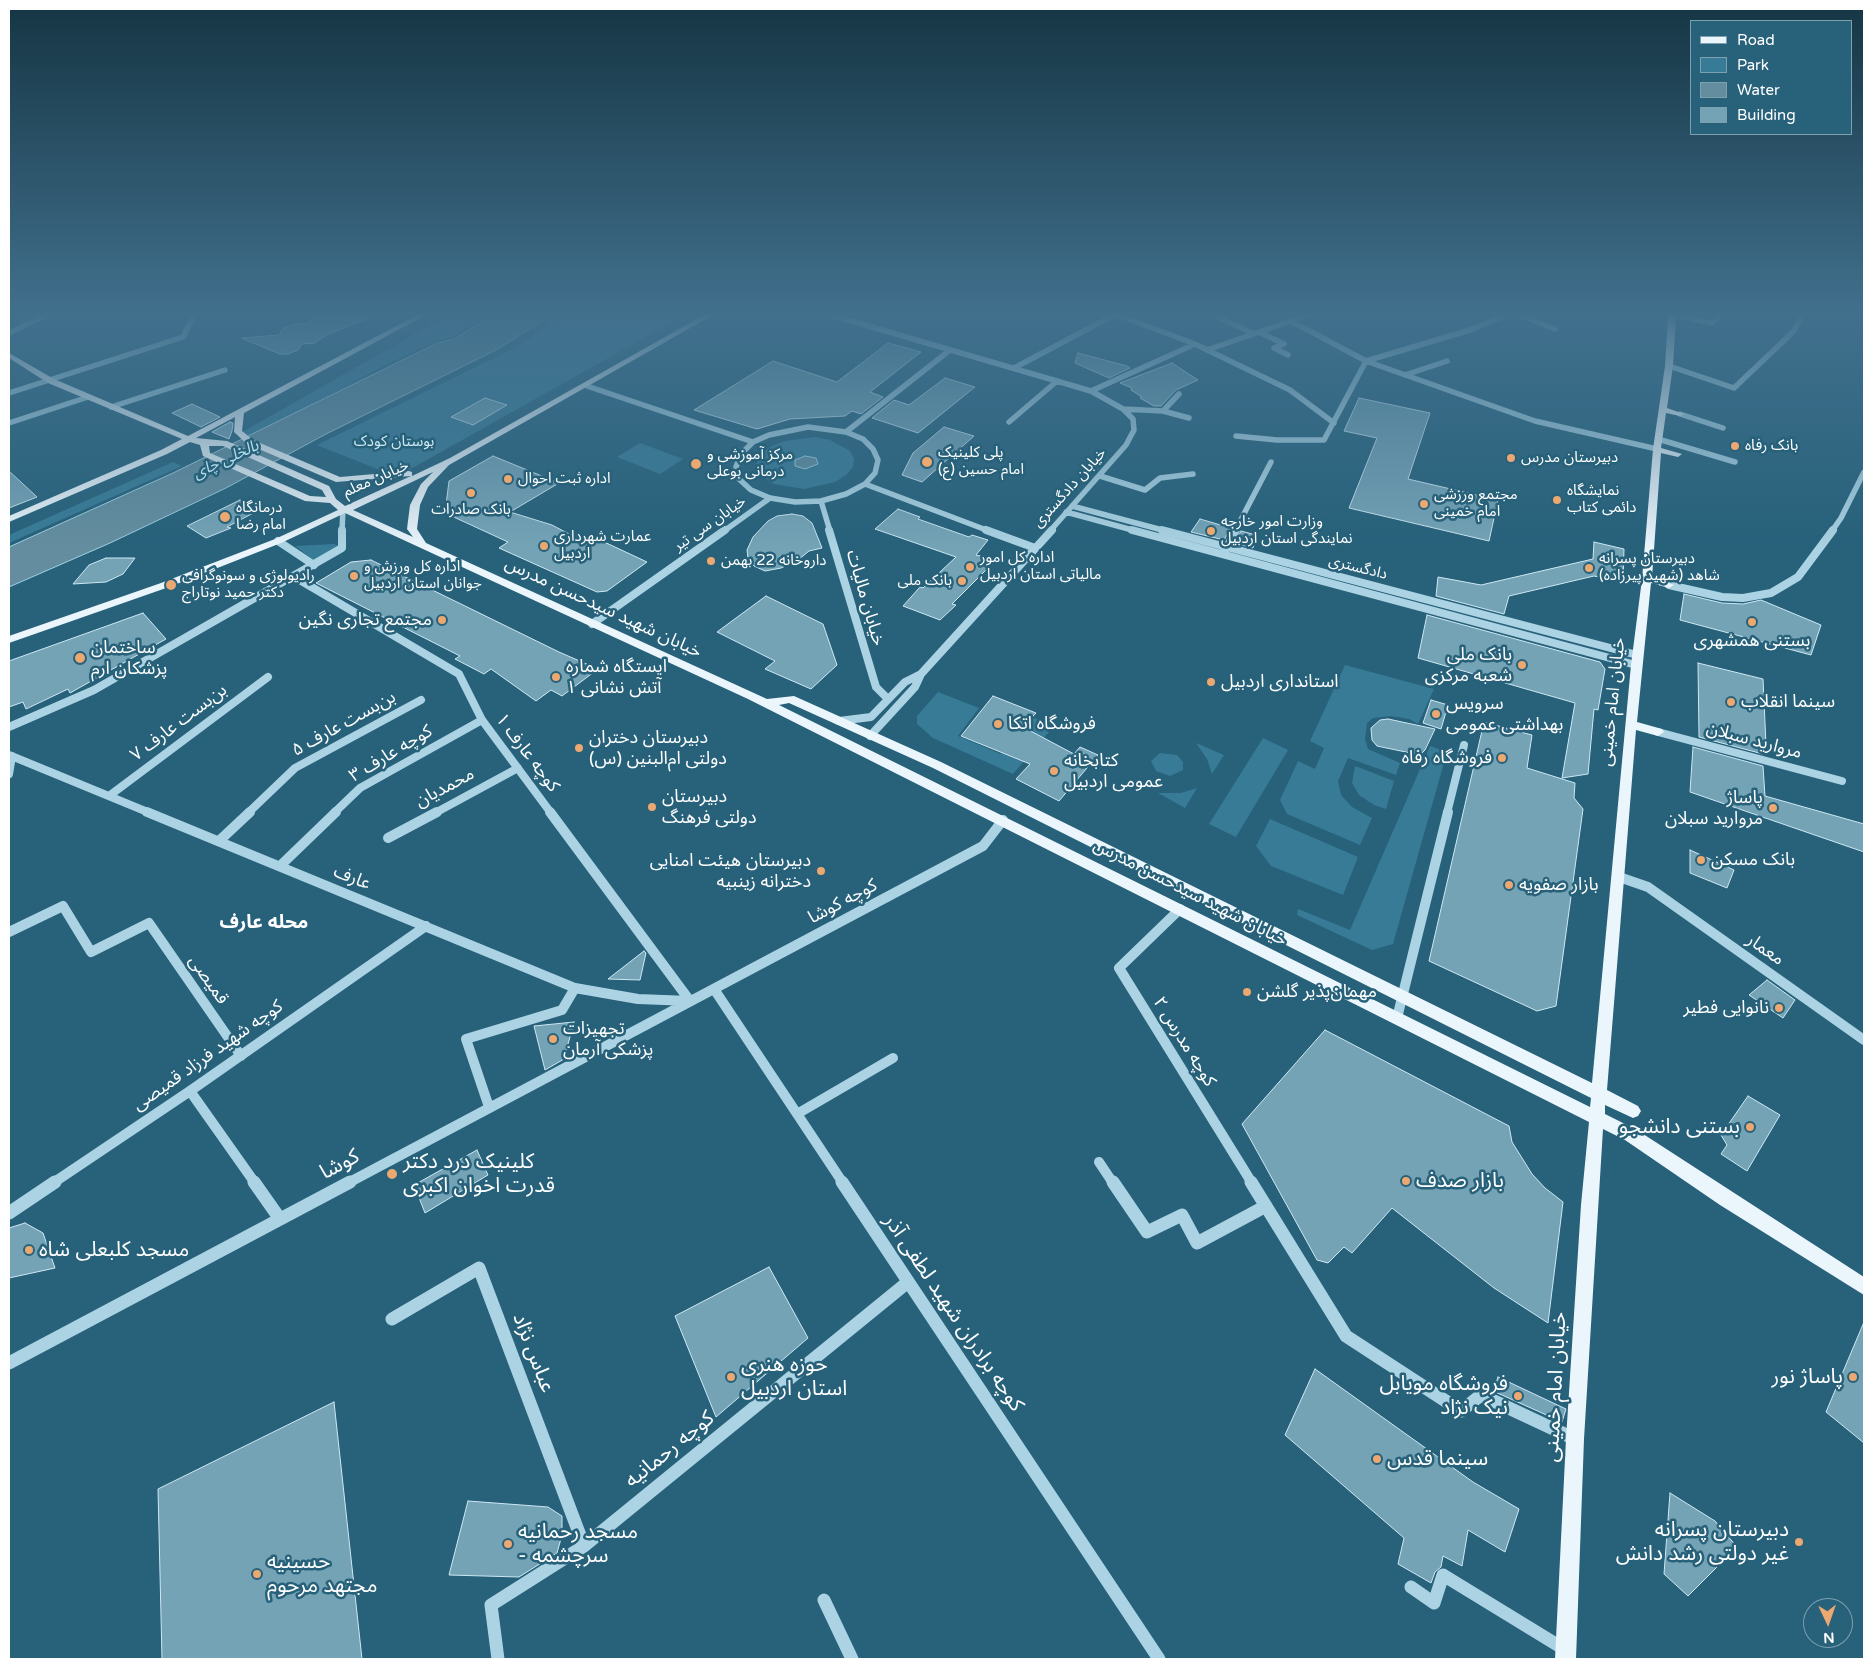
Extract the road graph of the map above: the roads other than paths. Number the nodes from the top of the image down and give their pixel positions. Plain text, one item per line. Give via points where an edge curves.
1 (77, 393) edge
2 (153, 393) edge
3 (276, 393) edge
4 (575, 393) edge
5 (607, 393) edge
6 (896, 393) edge
7 (1042, 393) edge
8 (1094, 393) edge
9 (1294, 393) edge
10 (1350, 393) edge
11 (1455, 393) edge
12 (1665, 393) edge
13 (1179, 394) dead end
14 (88, 398) junction
15 (111, 406) junction
16 (1123, 409) junction
17 (1662, 409) junction
18 (1163, 411) junction
19 (240, 412) junction
20 (1494, 412) dead end
21 (1680, 414) joint
22 (1189, 418) dead end
23 (1535, 421) junction
24 (1009, 422) dead end
25 (9, 423) edge
26 (1334, 423) junction
27 (1723, 428) dead end
28 (846, 432) junction
29 (1236, 436) dead end
30 (189, 439) junction
31 (753, 442) junction
32 (204, 444) junction
33 (1657, 444) junction
34 (1678, 454) dead end
35 (452, 460) junction
36 (1271, 462) dead end
37 (1735, 462) dead end
38 (428, 470) junction
39 (1864, 472) edge
40 (1193, 474) dead end
41 (1100, 476) junction
42 (865, 484) junction
43 (770, 498) junction
44 (332, 500) junction
45 (821, 501) junction
46 (1072, 506) junction
47 (343, 509) junction
48 (1066, 512) junction
49 (9, 519) edge
50 (278, 541) junction
51 (423, 546) junction
52 (1035, 548) junction
53 (1225, 551) junction
54 (314, 565) junction
55 (293, 576) junction
56 (1647, 579) junction
57 (1669, 585) joint
58 (1426, 600) junction
59 (1423, 608) junction
60 (592, 624) junction
61 (9, 640) edge
62 (1637, 660) junction
63 (921, 674) junction
64 (268, 677) dead end
65 (888, 699) junction
66 (421, 700) dead end
67 (765, 702) junction
68 (482, 720) junction
69 (838, 721) junction
70 (1631, 724) junction
71 (9, 727) edge
72 (1658, 732) joint
73 (870, 736) junction
74 (1464, 745) dead end
75 (858, 748) junction
76 (10, 755) edge
77 (1797, 760) dead end
78 (1788, 766) junction
79 (518, 768) junction
80 (9, 774) edge
81 (1842, 782) dead end
82 (109, 796) junction
83 (1003, 820) junction
84 (388, 838) dead end
85 (219, 841) junction
86 (280, 866) junction
87 (1618, 877) junction
88 (1180, 909) junction
89 (426, 926) junction
90 (9, 932) edge
91 (575, 988) junction
92 (714, 989) junction
93 (1402, 996) junction
94 (690, 1001) junction
95 (1397, 1018) junction
96 (1864, 1040) edge
97 (241, 1056) junction
98 (893, 1058) dead end
99 (190, 1091) junction
100 (1600, 1094) junction
101 (488, 1107) junction
102 (1633, 1110) dead end
103 (797, 1114) junction
104 (1598, 1118) junction
105 (1099, 1162) dead end
106 (1266, 1206) junction
107 (9, 1213) edge
108 (280, 1219) junction
109 (908, 1282) junction
110 (1864, 1286) edge
111 (392, 1319) dead end
112 (9, 1363) edge
113 (1575, 1439) junction
114 (584, 1546) junction
115 (1412, 1587) dead end
116 (824, 1600) dead end
117 (1566, 1655) edge
118 (498, 1659) edge
119 (852, 1659) edge
120 (1159, 1659) edge

1 - 14 main road
2 - 15 street
3 - 19 main road
4 - 35 main road, خیابان معلم
5 - 31 street
6 - 28 street
7 - 24 street
8 - 16 street
9 - 26 street
10 - 26 street
11 - 23 street
12 - 17 main road, خیابان امام خمینی
13 - 18 street
14 - 15 main road
14 - 25 street
15 - 30 main road
16 - 18 street
16 - 41 street, خیابان دادگستری via 1133,420 1134,430
17 - 21 main road
17 - 33 main road, خیابان امام خمینی
18 - 22 street
19 - 30 main road
19 - 38 main road via 238,432 250,442 339,480 398,476
20 - 23 street
21 - 27 street
23 - 33 street
26 - 29 street via 1324,440
28 - 31 street via 808,427
28 - 42 street via 863,439 878,460 875,472
30 - 32 main road
30 - 49 main road
31 - 43 street via 741,454 736,466 739,479 751,490
32 - 44 main road, خیابان شهید سیدحسن مدرس via 226,444 326,488
32 - 44 main road via 206,454 308,499
33 - 34 main road
33 - 37 street
33 - 56 main road, خیابان امام خمینی
35 - 38 main road, خیابان معلم
35 - 51 main road via 424,486 415,505 412,528
36 - 53 street
38 - 47 main road, خیابان معلم
39 - 57 street via 1841,518 1798,577 1784,587 1771,594 1743,598 1722,597
40 - 41 street via 1160,478 1145,490
41 - 46 street, خیابان دادگستری
42 - 45 street
42 - 52 street
43 - 45 street via 795,502
43 - 60 street, خیابان سی تیر
44 - 47 main road, خیابان شهید سیدحسن مدرس
45 - 65 street, خیابان مالیات via 876,687
46 - 48 street, خیابان دادگستری
46 - 53 street, دادگستری
47 - 50 main road, خیابان معلم
47 - 51 main road, خیابان شهید سیدحسن مدرس
47 - 54 street via 342,548
48 - 52 street, خیابان دادگستری
48 - 53 street
50 - 54 street
50 - 61 main road, خیابان معلم
51 - 60 main road, خیابان شهید سیدحسن مدرس
52 - 63 street, خیابان دادگستری
53 - 58 street, دادگستری
53 - 59 street
54 - 55 street
55 - 68 street, کوچه عارف ۱ via 459,674
55 - 71 street via 94,690
56 - 57 main road
56 - 62 main road, خیابان امام خمینی
58 - 59 street
58 - 62 street, دادگستری
59 - 62 street
60 - 67 main road, خیابان شهید سیدحسن مدرس
62 - 70 main road, خیابان امام خمینی
63 - 65 street, خیابان دادگستری via 905,682
63 - 73 street, خیابان دادگستری via 915,686
64 - 82 street, بن‌بست عارف ۷
65 - 69 street, خیابان دادگستری via 867,719
66 - 85 street, بن‌بست عارف ۵ via 295,768
67 - 69 main road, خیابان شهید سیدحسن مدرس via 790,699
67 - 75 main road, خیابان شهید سیدحسن مدرس
68 - 79 street, کوچه عارف ۱
68 - 86 street, کوچه عارف ۳ via 360,788
69 - 73 main road, خیابان شهید سیدحسن مدرس
70 - 72 main road
70 - 87 main road, خیابان امام خمینی
72 - 78 street, مروارید سبلان
73 - 75 main road
73 - 93 main road, خیابان شهید سیدحسن مدرس via 937,765
74 - 93 street
75 - 83 main road, خیابان شهید سیدحسن مدرس
76 - 80 street
76 - 82 street, عارف
77 - 78 street
78 - 81 street, مروارید سبلان
79 - 84 street, محمدیان
79 - 94 street, کوچه عارف ۱
82 - 85 street, عارف
83 - 88 main road, خیابان شهید سیدحسن مدرس
83 - 92 street, کوچه کوشا via 983,846
85 - 86 street, عارف
86 - 89 street, عارف
87 - 96 street, معمار via 1648,887
87 - 100 main road, خیابان امام خمینی
88 - 95 main road, خیابان شهید سیدحسن مدرس
88 - 106 street, کوچه مدرس ۲ via 1119,968
89 - 91 street, عارف
89 - 97 street, کوچه شهید فرزاد قمیصی
90 - 97 street, قمیصی via 62,906 91,952 149,923
91 - 94 street, عارف via 638,999
91 - 101 street via 562,1010 466,1039
92 - 94 street, کوچه کوشا
92 - 103 street, کوچه برادران شهید لطفی آذر
93 - 95 street
93 - 100 main road, خیابان شهید سیدحسن مدرس
94 - 101 street, کوشا
95 - 104 main road, خیابان شهید سیدحسن مدرس
97 - 99 street, کوچه شهید فرزاد قمیصی
98 - 103 street
99 - 107 street, کوچه شهید فرزاد قمیصی
99 - 108 street
100 - 102 main road, خیابان شهید سیدحسن مدرس
100 - 104 main road, خیابان امام خمینی
101 - 108 street, کوشا
103 - 109 street, کوچه برادران شهید لطفی آذر
104 - 110 main road, خیابان شهید سیدحسن مدرس via 1631,1135 1726,1200
104 - 113 main road, خیابان امام خمینی via 1589,1205
105 - 106 street via 1147,1232 1182,1215 1197,1243
106 - 113 street via 1346,1336 1461,1411 1481,1395
108 - 112 street, کوشا
109 - 114 street, کوچه رحمانیه
109 - 120 street, کوچه برادران شهید لطفی آذر
111 - 114 street, عباس نژاد via 479,1268
113 - 117 main road, خیابان امام خمینی
114 - 118 street, کوچه رحمانیه via 491,1606
115 - 117 street via 1434,1603 1443,1575
116 - 119 street

